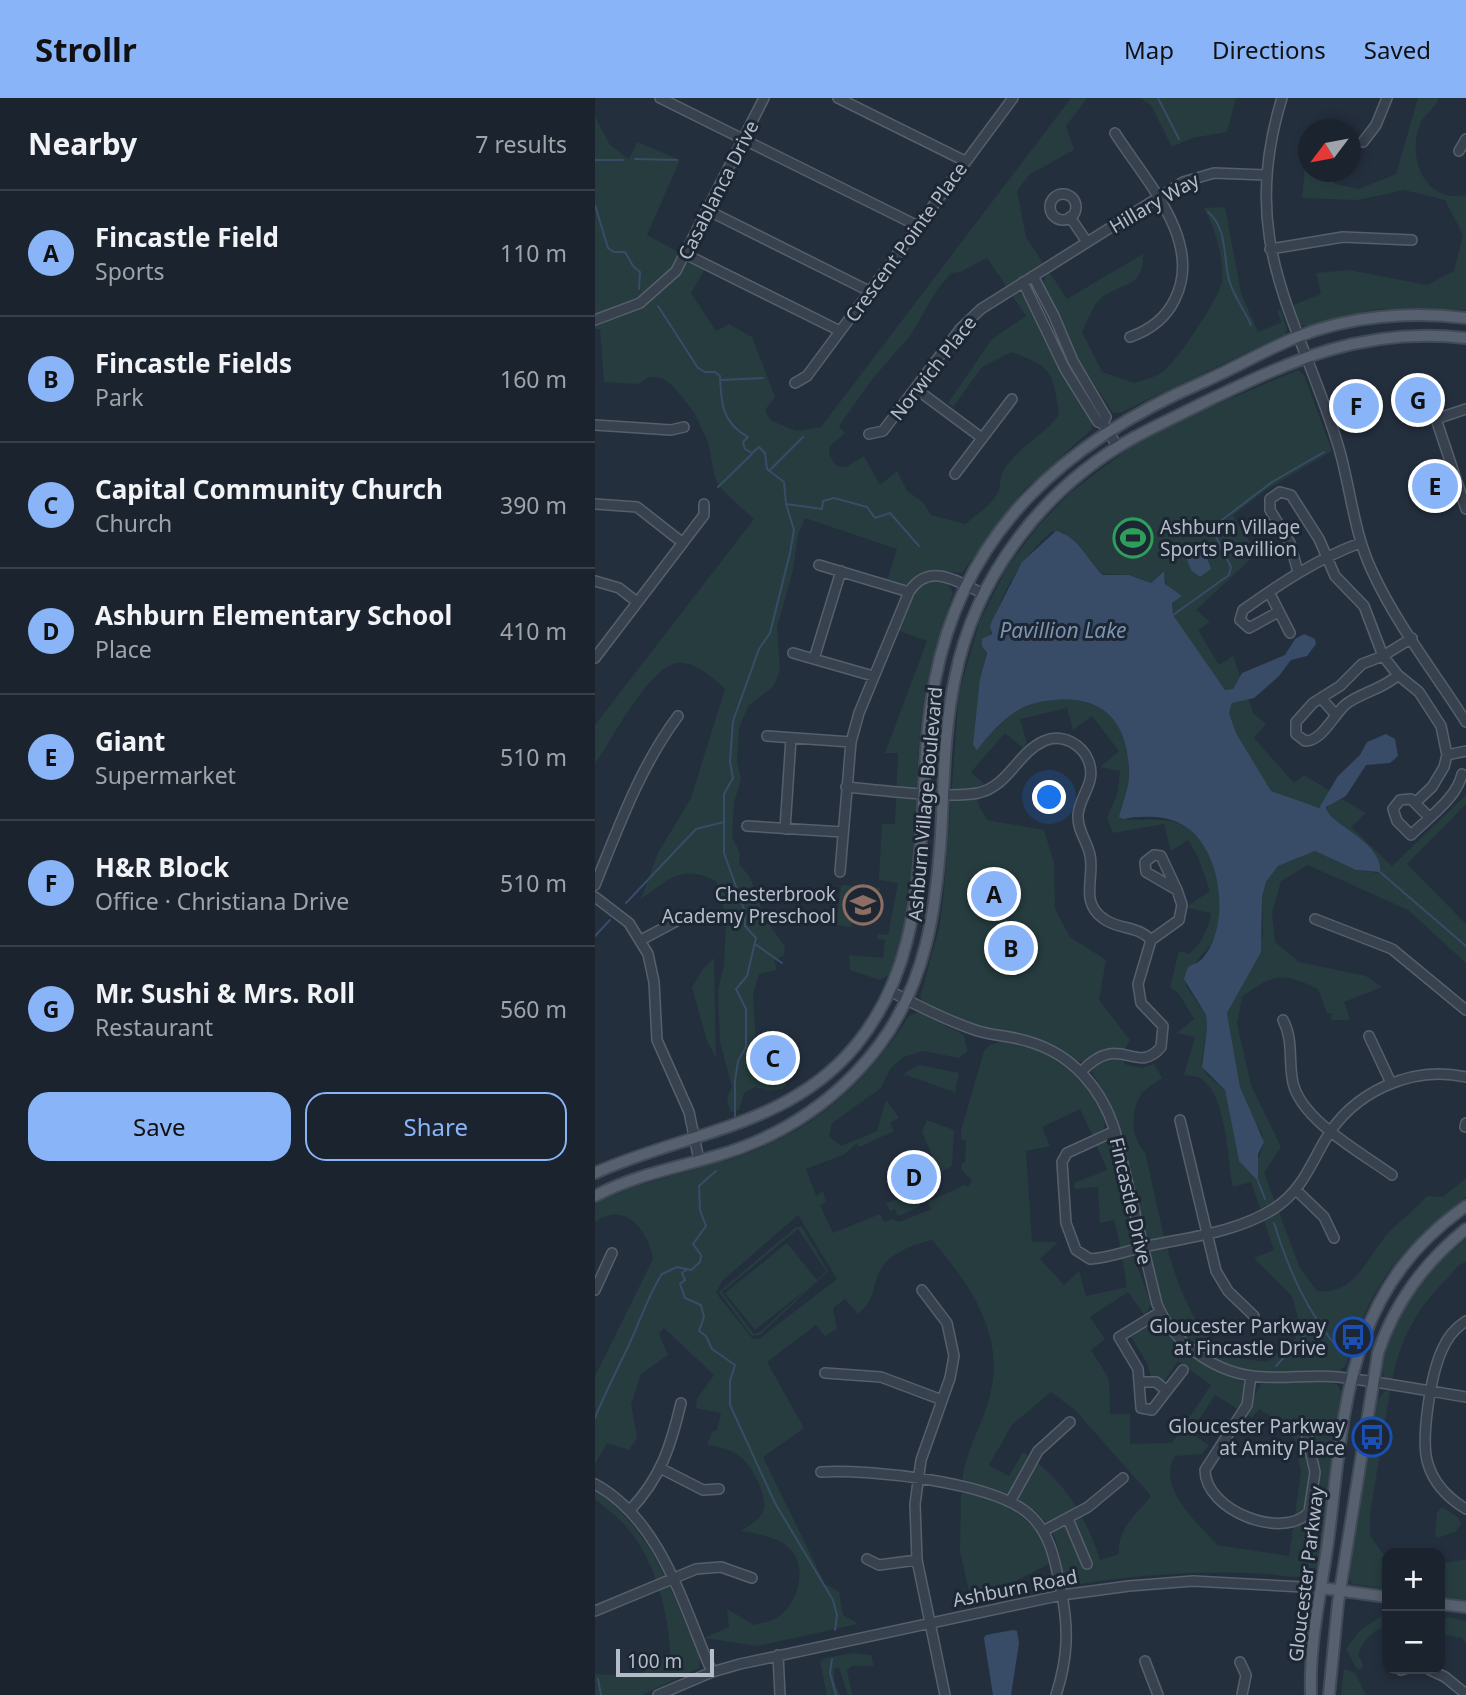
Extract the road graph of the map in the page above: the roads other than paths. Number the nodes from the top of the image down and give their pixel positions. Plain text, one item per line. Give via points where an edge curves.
1 (660, 98) edge
2 (764, 98) edge
3 (838, 98) edge
4 (1013, 98) edge
5 (1282, 98) edge
6 (1387, 98) edge
7 (1115, 133) dead end
8 (744, 139) junction
9 (1466, 139) edge
10 (1363, 142) dead end
11 (1459, 151) dead end
12 (965, 161) junction
13 (1266, 176) junction
14 (1157, 198) junction
15 (709, 211) junction
16 (1070, 217) dead end
17 (918, 226) junction
18 (1412, 240) dead end
19 (1087, 242) junction
20 (1270, 249) junction
21 (687, 255) junction
22 (1033, 276) junction
23 (1023, 282) junction
24 (869, 291) junction
25 (1466, 318) edge
26 (595, 320) edge
27 (841, 331) junction
28 (1130, 337) dead end
29 (1297, 337) junction
30 (1466, 338) edge
31 (1305, 356) junction
32 (795, 383) dead end
33 (916, 389) junction
34 (1011, 399) dead end
35 (1466, 409) edge
36 (595, 425) edge
37 (684, 426) dead end
38 (1106, 427) junction
39 (870, 434) dead end
40 (982, 438) junction
41 (1118, 447) junction
42 (955, 474) dead end
43 (595, 504) edge
44 (704, 504) dead end
45 (1466, 509) edge
46 (683, 543) junction
47 (1360, 543) junction
48 (1327, 555) junction
49 (819, 565) dead end
50 (841, 571) junction
51 (1298, 572) junction
52 (595, 581) edge
53 (966, 585) junction
54 (909, 592) junction
55 (1269, 592) junction
56 (984, 594) junction
57 (637, 602) junction
58 (1278, 612) junction
59 (1290, 633) dead end
60 (1412, 638) junction
61 (793, 653) dead end
62 (1383, 656) junction
63 (595, 658) edge
64 (814, 659) junction
65 (1398, 675) junction
66 (873, 676) junction
67 (1321, 698) junction
68 (1336, 715) junction
69 (678, 716) dead end
70 (1466, 722) edge
71 (767, 736) dead end
72 (791, 737) junction
73 (851, 742) junction
74 (1466, 751) edge
75 (1447, 755) junction
76 (1462, 774) dead end
77 (846, 787) junction
78 (924, 792) junction
79 (943, 793) junction
80 (1416, 802) junction
81 (1429, 817) junction
82 (747, 826) dead end
83 (785, 829) junction
84 (843, 832) junction
85 (840, 872) dead end
86 (595, 885) edge
87 (1177, 890) dead end
88 (595, 897) edge
89 (686, 916) dead end
90 (1315, 919) dead end
91 (641, 940) junction
92 (1151, 940) junction
93 (890, 991) junction
94 (907, 1000) junction
95 (1466, 1010) edge
96 (1283, 1020) dead end
97 (1369, 1037) dead end
98 (1081, 1072) junction
99 (1466, 1077) edge
100 (1391, 1083) junction
101 (1179, 1120) dead end
102 (1331, 1130) junction
103 (1115, 1131) junction
104 (694, 1138) junction
105 (699, 1160) junction
106 (595, 1173) edge
107 (1392, 1175) dead end
108 (1296, 1190) junction
109 (595, 1196) edge
110 (1466, 1206) edge
111 (1466, 1229) edge
112 (1206, 1234) junction
113 (1334, 1238) dead end
114 (1142, 1248) junction
115 (612, 1253) dead end
116 (595, 1290) edge
117 (922, 1290) dead end
118 (1160, 1312) junction
119 (1254, 1315) dead end
120 (1466, 1321) edge
121 (1182, 1370) dead end
122 (825, 1373) dead end
123 (1251, 1376) junction
124 (1351, 1379) junction
125 (1141, 1382) junction
126 (1372, 1382) junction
127 (1167, 1391) junction
128 (1432, 1391) junction
129 (1466, 1397) edge
130 (942, 1400) junction
131 (681, 1403) dead end
132 (1069, 1422) dead end
133 (1304, 1424) dead end
134 (662, 1469) junction
135 (821, 1472) dead end
136 (1123, 1478) dead end
137 (917, 1480) junction
138 (595, 1484) edge
139 (719, 1489) dead end
140 (1010, 1500) junction
141 (1466, 1509) edge
142 (629, 1510) junction
143 (1068, 1519) junction
144 (1043, 1531) junction
145 (867, 1559) dead end
146 (917, 1560) junction
147 (1087, 1564) dead end
148 (671, 1578) junction
149 (752, 1578) dead end
150 (1322, 1588) junction
151 (1340, 1591) junction
152 (1062, 1595) junction
153 (1382, 1596) edge
154 (1445, 1605) edge
155 (1466, 1607) edge
156 (595, 1611) edge
157 (930, 1623) junction
158 (778, 1655) junction
159 (1145, 1661) dead end
160 (1240, 1662) dead end
161 (712, 1672) junction
162 (1439, 1674) edge
163 (1466, 1694) edge
164 (658, 1695) edge
165 (780, 1695) edge
166 (945, 1695) edge
167 (1056, 1695) edge
168 (1158, 1695) edge
169 (1242, 1695) edge
170 (1311, 1695) edge
171 (1329, 1695) edge

1 - 8 street
2 - 8 street, Casablanca Drive
3 - 12 street
4 - 12 street, Crescent Pointe Place
5 - 13 street
6 - 10 street
7 - 14 street
8 - 15 street, Casablanca Drive
8 - 17 street
9 - 11 street
12 - 17 street, Crescent Pointe Place
13 - 14 street, Hillary Way via 1203,174
13 - 20 street
14 - 19 street, Hillary Way
14 - 28 street via 1179,238 1183,274 1166,313
15 - 21 street, Casablanca Drive
15 - 24 street
16 - 19 street, Hillary Way
17 - 24 street, Crescent Pointe Place
18 - 20 street via 1343,237
19 - 22 street, Hillary Way
20 - 29 street
21 - 26 street, Casablanca Drive via 651,296
21 - 27 street
22 - 23 street, Norwich Place
22 - 38 street
23 - 33 street, Norwich Place via 969,318
23 - 38 street via 1065,369 1098,422
24 - 27 street, Crescent Pointe Place
25 - 29 main road, Ashburn Village Boulevard via 1380,317
27 - 32 street, Crescent Pointe Place via 807,376
29 - 31 street
29 - 38 main road, Ashburn Village Boulevard
30 - 31 main road, Ashburn Village Boulevard via 1404,335
31 - 41 main road, Ashburn Village Boulevard
31 - 47 street via 1343,460
33 - 39 street, Norwich Place via 883,431
33 - 40 street
34 - 40 street
35 - 45 street via 1436,419
36 - 37 street via 671,430
38 - 41 street
38 - 53 main road, Ashburn Village Boulevard via 1015,510
40 - 42 street
41 - 56 main road, Ashburn Village Boulevard via 1041,510
43 - 46 street via 637,507
44 - 46 street via 703,515
46 - 57 street
47 - 48 street
47 - 60 street
48 - 51 street
48 - 51 street via 1291,495 1274,495 1270,510 1290,543
48 - 62 street via 1335,576 1364,606
49 - 50 street
50 - 54 street
50 - 64 street
51 - 55 street
52 - 57 street via 619,588
53 - 54 street via 936,574 921,579
53 - 56 street
53 - 78 main road, Ashburn Village Boulevard via 935,679
54 - 66 street
55 - 58 street
55 - 58 street via 1244,610 1240,620 1254,627
56 - 79 main road, Ashburn Village Boulevard via 954,682
57 - 63 street
58 - 59 street
60 - 62 street
60 - 70 street
61 - 64 street
62 - 65 street
62 - 67 street via 1362,664 1340,687
64 - 66 street
65 - 68 street via 1384,687 1352,700
65 - 75 street via 1419,692 1436,715
66 - 73 street
67 - 68 street
67 - 68 street via 1296,722 1299,738 1316,738
69 - 86 street via 645,765
71 - 72 street
72 - 73 street
72 - 83 street
73 - 77 street
74 - 75 street
75 - 80 street via 1436,783
76 - 81 street via 1455,791
77 - 78 street
77 - 84 street
78 - 79 street
78 - 93 main road, Ashburn Village Boulevard via 912,929
79 - 92 street via 991,789 1045,740 1062,738 1078,746 1090,771 1078,821 1090,859 1091,903 1104,919 1138,930
79 - 94 main road, Ashburn Village Boulevard via 934,914
80 - 81 street
80 - 81 street via 1405,798 1395,804 1397,821 1411,835
82 - 83 street
83 - 84 street
84 - 85 street
87 - 92 street via 1182,905 1179,920
88 - 91 street via 622,915
89 - 91 street
90 - 95 street via 1392,949
91 - 104 street via 654,982 657,1040 681,1092
92 - 98 street via 1137,995 1163,1026 1161,1047 1142,1058 1103,1054
93 - 94 street, Fincastle Drive
93 - 104 main road, Ashburn Village Boulevard via 856,1045 809,1090 766,1114
94 - 98 street, Fincastle Drive via 981,1031 1042,1046
94 - 105 main road, Ashburn Village Boulevard via 879,1046 820,1105 765,1139
96 - 102 street via 1291,1036 1295,1089 1306,1108
97 - 100 street
98 - 103 street, Fincastle Drive via 1100,1095
99 - 100 street via 1429,1074
100 - 102 street via 1356,1103
101 - 112 street
102 - 107 street
102 - 108 street
103 - 114 street, Fincastle Drive
103 - 114 street via 1063,1157 1066,1223 1076,1250 1087,1259
104 - 105 street
104 - 106 main road, Ashburn Village Boulevard
105 - 109 main road, Ashburn Village Boulevard via 628,1180
108 - 112 street via 1259,1217
108 - 113 street via 1324,1217
110 - 124 main road, Gloucester Parkway via 1425,1239 1392,1277 1370,1317
111 - 126 main road, Gloucester Parkway via 1433,1258 1408,1289 1382,1340
112 - 114 street
112 - 119 street via 1219,1278
114 - 118 street, Fincastle Drive
115 - 116 street
117 - 130 street via 947,1323 953,1345 953,1367
118 - 123 street, Fincastle Drive via 1191,1350 1213,1364
118 - 125 street via 1119,1337
120 - 128 street via 1441,1351
121 - 127 street
122 - 130 street via 881,1377
123 - 124 street, Fincastle Drive
123 - 133 street via 1247,1405 1205,1470 1207,1480 1231,1510 1248,1519 1290,1523 1309,1512 1315,1472
124 - 126 street, Fincastle Drive
124 - 150 main road, Gloucester Parkway
125 - 127 street via 1156,1382
125 - 127 street via 1143,1410 1152,1410
126 - 128 street, Fincastle Drive
126 - 151 main road, Gloucester Parkway
128 - 129 street, Fincastle Drive
128 - 141 street via 1427,1461 1444,1492
130 - 137 street
131 - 134 street
132 - 140 street via 1038,1451
134 - 139 street via 703,1490
134 - 142 street
135 - 137 street via 856,1471
136 - 143 street
137 - 140 street
137 - 146 street
138 - 142 street
140 - 144 street
142 - 148 street via 659,1549
143 - 144 street
143 - 147 street
144 - 152 street via 1055,1557
145 - 146 street via 879,1565
146 - 157 street
148 - 149 street via 714,1567
148 - 156 street
148 - 161 street
150 - 151 main road, Ashburn Road
150 - 152 street, Ashburn Road via 1193,1581
150 - 170 main road, Gloucester Parkway
151 - 153 main road, Ashburn Road
151 - 171 main road, Gloucester Parkway
152 - 157 street, Ashburn Road
152 - 167 street via 1068,1651
154 - 155 main road
157 - 158 street, Ashburn Road
157 - 166 street
158 - 161 street, Ashburn Road
158 - 165 street
159 - 168 street
160 - 169 street via 1246,1675
161 - 164 street, Ashburn Road
162 - 163 street

